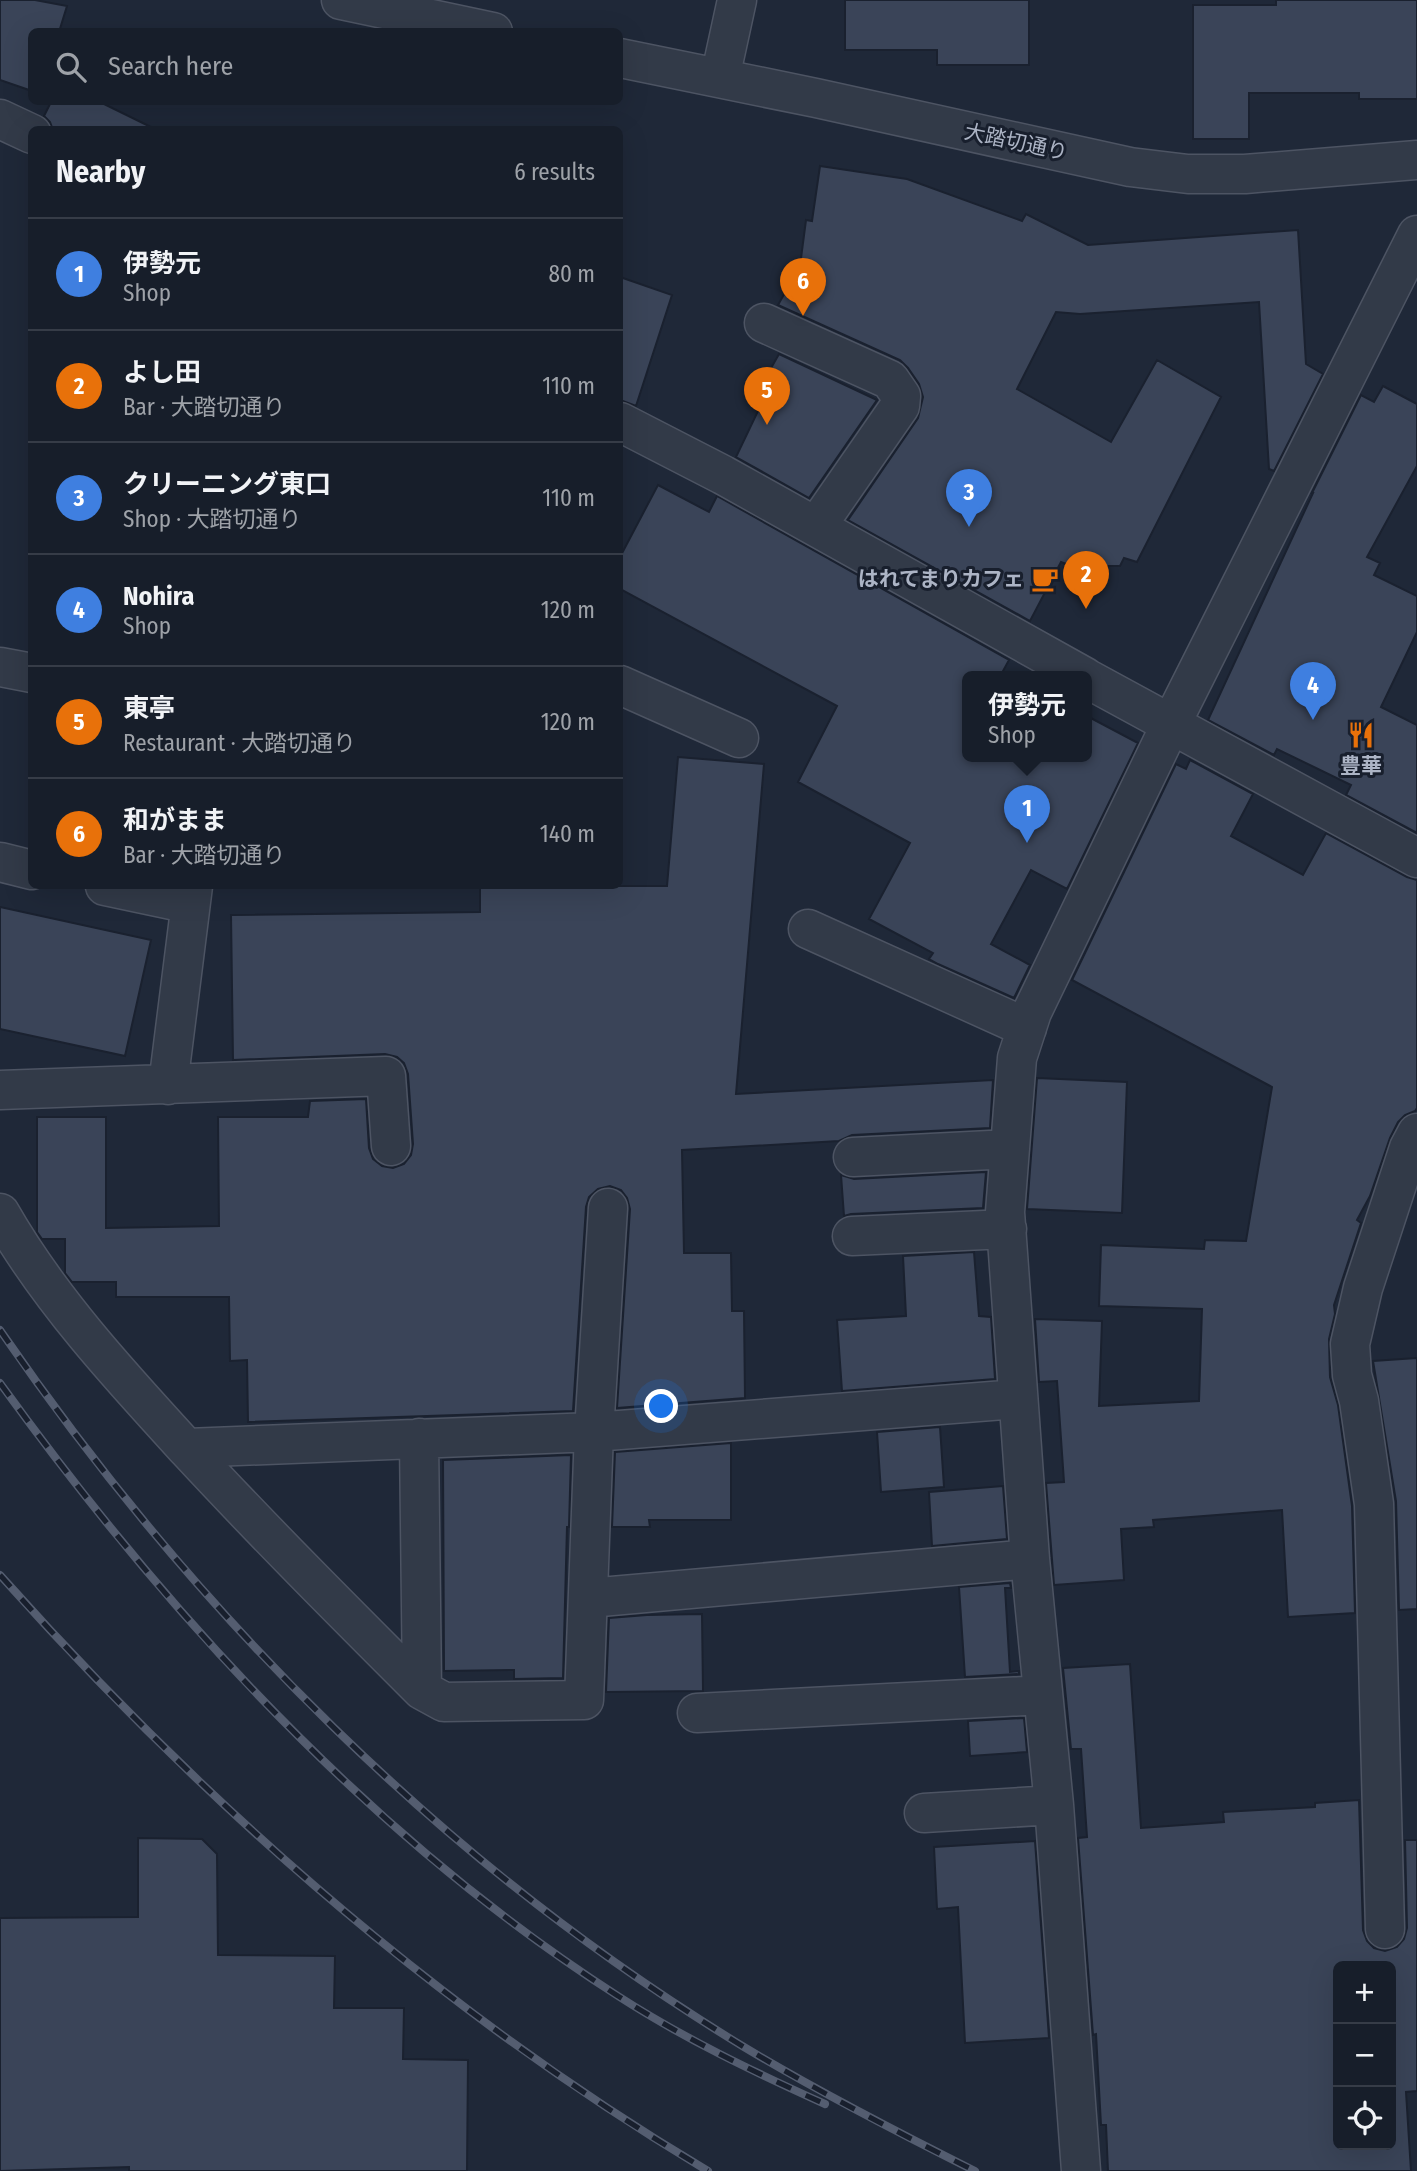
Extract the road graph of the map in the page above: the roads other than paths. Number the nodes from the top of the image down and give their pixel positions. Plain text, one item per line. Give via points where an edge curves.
1 (341, 0) edge
2 (737, 0) edge
3 (474, 28) edge
4 (623, 59) edge
5 (720, 78) junction
6 (0, 120) edge
7 (28, 132) edge
8 (1417, 160) edge
9 (1417, 235) edge
10 (764, 323) dead end
11 (623, 424) edge
12 (816, 527) junction
13 (0, 667) edge
14 (1075, 671) edge
15 (28, 672) edge
16 (1092, 680) edge
17 (623, 686) edge
18 (1171, 724) junction
19 (739, 738) dead end
20 (1417, 858) edge
21 (0, 862) edge
22 (28, 869) edge
23 (134, 889) edge
24 (191, 895) edge
25 (808, 929) dead end
26 (1027, 1028) junction
27 (168, 1085) junction
28 (0, 1090) edge
29 (1417, 1133) edge
30 (391, 1146) dead end
31 (1010, 1149) junction
32 (853, 1157) dead end
33 (608, 1208) dead end
34 (0, 1213) edge
35 (1007, 1229) junction
36 (852, 1236) dead end
37 (1018, 1399) junction
38 (594, 1432) junction
39 (419, 1438) junction
40 (187, 1448) junction
41 (1030, 1559) junction
42 (589, 1598) junction
43 (422, 1690) junction
44 (1043, 1695) junction
45 (698, 1713) dead end
46 (1054, 1805) junction
47 (924, 1813) dead end
48 (1385, 1929) dead end
49 (1081, 2171) edge

1 - 3 street
2 - 5 street
4 - 5 street, 大踏切通り
5 - 8 street, 大踏切通り via 1130,167 1188,174
6 - 7 street
9 - 18 street
10 - 12 street via 890,380 901,396 900,407
11 - 12 street
12 - 14 street
13 - 15 street
16 - 18 street
17 - 19 street
18 - 20 street
18 - 26 street
21 - 22 street
23 - 24 street
24 - 27 street
25 - 26 street
26 - 31 street via 1017,1058
27 - 28 street
27 - 30 street via 386,1076
29 - 48 street via 1363,1289 1350,1343 1374,1504
31 - 32 street
31 - 35 street
33 - 38 street
34 - 40 street via 19,1246 121,1378
35 - 36 street
35 - 37 street
37 - 38 street
37 - 41 street
38 - 39 street
38 - 42 street
39 - 40 street
39 - 43 street
40 - 43 street
41 - 42 street
41 - 44 street
42 - 43 street via 584,1700 444,1702
44 - 45 street
44 - 46 street
46 - 47 street
46 - 49 street

